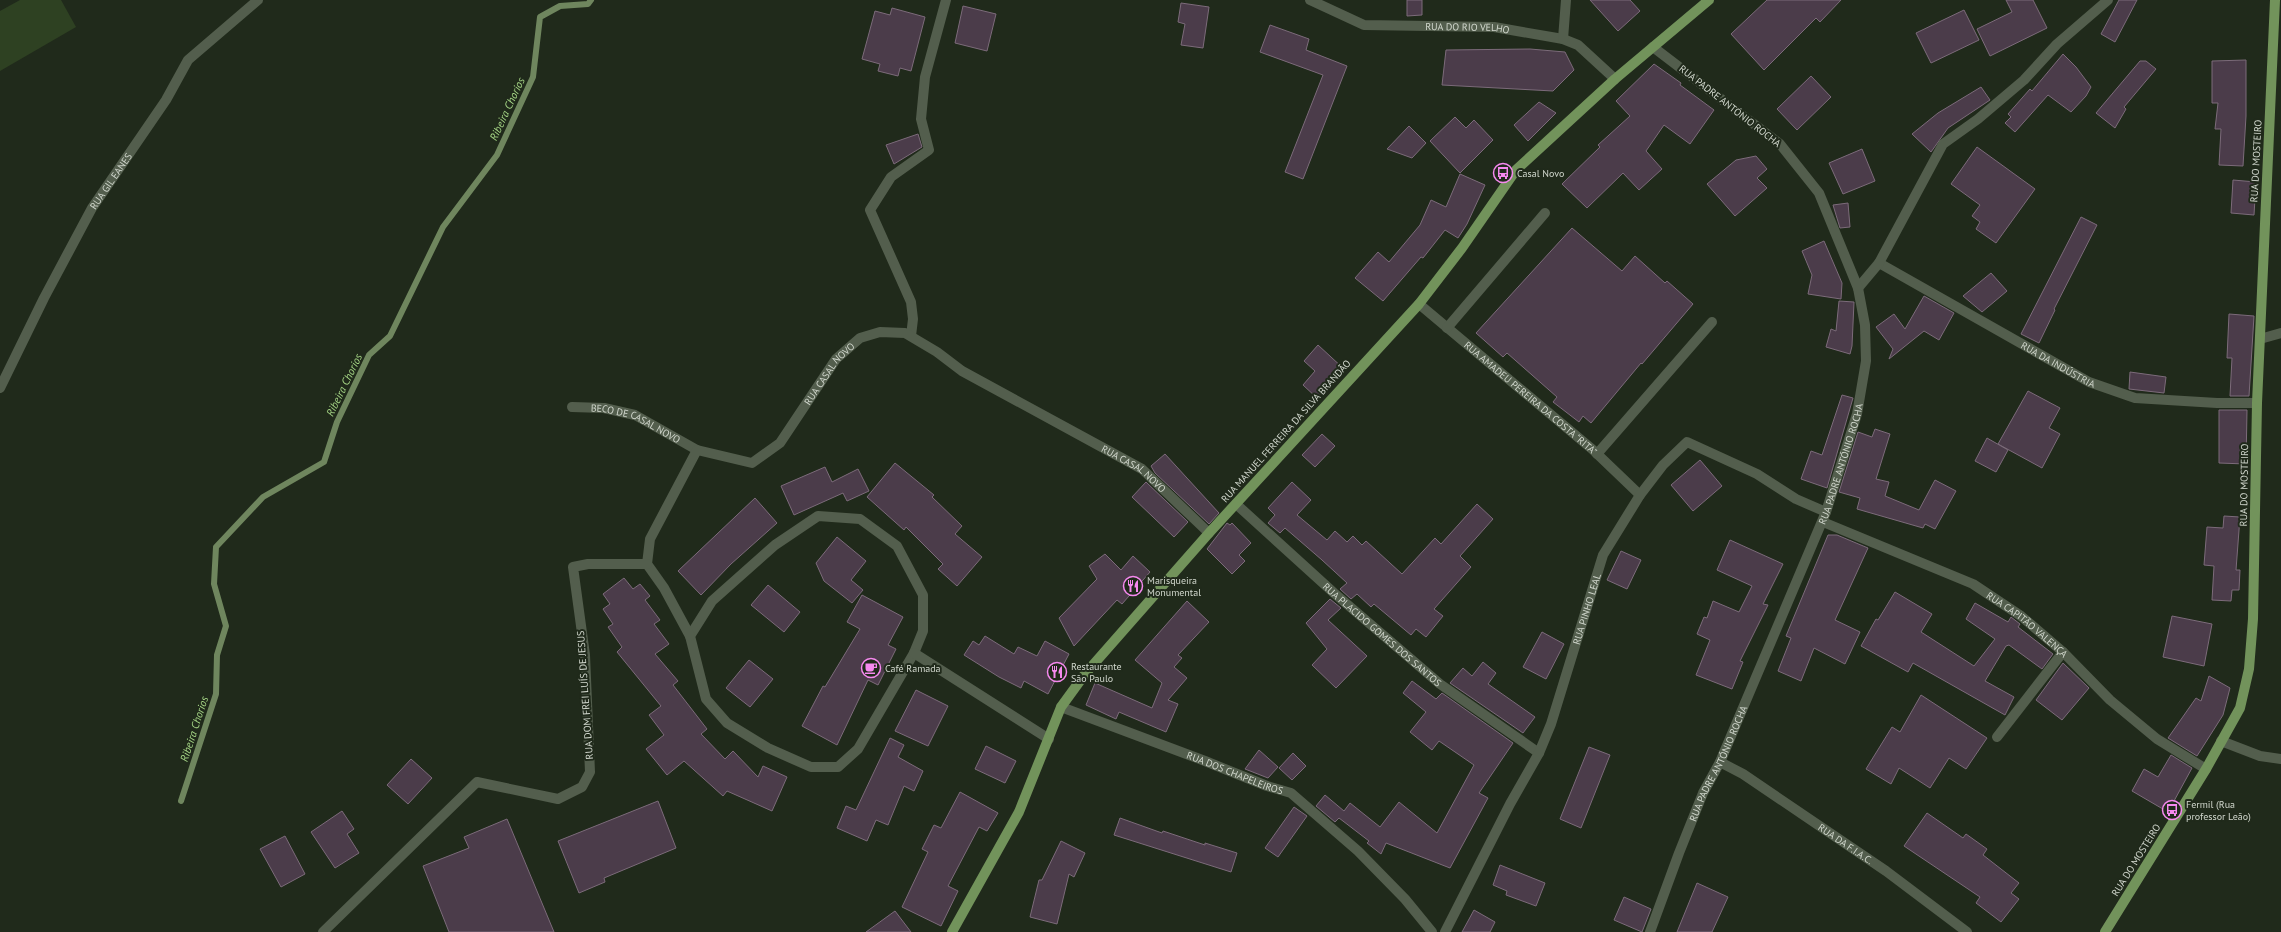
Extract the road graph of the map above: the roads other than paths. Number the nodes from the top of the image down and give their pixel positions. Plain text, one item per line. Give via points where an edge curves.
1 (258, 0) edge
2 (946, 0) edge
3 (1310, 0) edge
4 (1566, 0) edge
5 (1709, 0) edge
6 (2108, 0) edge
7 (2275, 0) edge
8 (1563, 39) junction
9 (1653, 47) junction
10 (1615, 79) junction
11 (1544, 213) dead end
12 (1879, 263) junction
13 (1858, 288) junction
14 (1419, 304) junction
15 (1712, 322) dead end
16 (1447, 328) junction
17 (2281, 333) edge
18 (911, 336) junction
19 (2260, 340) junction
20 (0, 388) edge
21 (2257, 403) junction
22 (572, 407) dead end
23 (697, 450) junction
24 (1597, 454) junction
25 (1640, 495) junction
26 (1236, 504) junction
27 (1826, 512) junction
28 (1823, 522) junction
29 (1209, 533) junction
30 (647, 564) junction
31 (690, 636) junction
32 (2063, 652) junction
33 (914, 653) junction
34 (1062, 707) junction
35 (1997, 736) dead end
36 (1049, 739) junction
37 (2221, 741) junction
38 (1539, 753) junction
39 (2281, 759) edge
40 (1720, 762) junction
41 (2206, 769) junction
42 (322, 932) edge
43 (952, 932) edge
44 (1432, 932) edge
45 (1445, 932) edge
46 (1650, 932) edge
47 (1967, 932) edge
48 (2105, 932) edge

1 - 20 street, RUA GIL EANES via 188,60 166,100 92,208
2 - 18 street via 925,77 921,119 929,150 891,177 870,210 911,302
3 - 8 street, RUA DO RIO VELHO via 1364,25 1494,27
4 - 8 street
5 - 9 main road, RUA MANUEL FERREIRA DA SILVA BRANDÃO
6 - 12 street via 2057,44 2024,80 1978,119 1943,144
7 - 19 main road, RUA DO MOSTEIRO
8 - 10 street, RUA DO RIO VELHO via 1578,46
9 - 10 main road, RUA MANUEL FERREIRA DA SILVA BRANDÃO
9 - 13 street, RUA PADRE ANTÓNIO ROCHA via 1780,144 1819,193
10 - 14 main road, RUA MANUEL FERREIRA DA SILVA BRANDÃO via 1516,170
11 - 16 street
12 - 13 street
12 - 21 street, RUA DA INDÚSTRIA via 2089,382 2135,398
13 - 27 street, RUA PADRE ANTÓNIO ROCHA via 1865,325 1866,361 1857,414
14 - 16 street, RUA AMADEU PEREIRA DA COSTA "RITA"
14 - 26 main road, RUA MANUEL FERREIRA DA SILVA BRANDÃO
15 - 24 street
16 - 24 street, RUA AMADEU PEREIRA DA COSTA "RITA"
17 - 19 street
18 - 23 street, RUA CASAL NOVO via 905,332 880,332 860,338 836,359 780,443 752,463
18 - 29 street, RUA CASAL NOVO via 962,371 1142,469
19 - 21 main road, RUA DO MOSTEIRO
21 - 37 main road, RUA DO MOSTEIRO via 2253,619 2249,669 2240,708
22 - 23 street, BECO DE CASAL NOVO via 604,408 635,414
23 - 30 street via 650,539
24 - 25 street, RUA AMADEU PEREIRA DA COSTA "RITA"
25 - 27 street, RUA PINHO LEAL via 1663,465 1687,442 1757,474 1796,499
25 - 38 street, RUA PINHO LEAL via 1603,555 1551,724
26 - 29 main road, RUA MANUEL FERREIRA DA SILVA BRANDÃO
26 - 38 street, RUA PLACIDO GOMES DOS SANTOS via 1440,684
27 - 28 street, RUA PADRE ANTÓNIO ROCHA
28 - 32 street, RUA CAPITÃO VALENÇA via 1973,584 2021,616
28 - 40 street, RUA PADRE ANTÓNIO ROCHA
29 - 34 main road, RUA MANUEL FERREIRA DA SILVA BRANDÃO via 1085,674
30 - 31 street via 664,588
30 - 42 street, RUA DOM FREI LUÍS DE JESUS via 588,564 573,567 585,655 590,764 590,772 582,787 558,799 477,782
31 - 33 street via 706,699 727,723 768,748 811,767 838,767 858,749
31 - 33 street via 712,601 775,545 818,516 860,519 897,546 923,595 923,632
32 - 35 street
32 - 41 street, RUA CAPITÃO VALENÇA via 2110,700 2157,739
33 - 36 street
34 - 36 main road, RUA MANUEL FERREIRA DA SILVA BRANDÃO
34 - 44 street, RUA DOS CHAPELEIROS via 1291,793 1358,851 1405,899
36 - 43 main road, RUA MANUEL FERREIRA DA SILVA BRANDÃO via 1019,812
37 - 39 street via 2260,756
37 - 41 main road, RUA DO MOSTEIRO
38 - 45 street, RUA PINHO LEAL
40 - 46 street, RUA PADRE ANTÓNIO ROCHA via 1703,792
40 - 47 street, RUA DA F.I.A.C. via 1744,774 1886,871
41 - 48 main road, RUA DO MOSTEIRO

